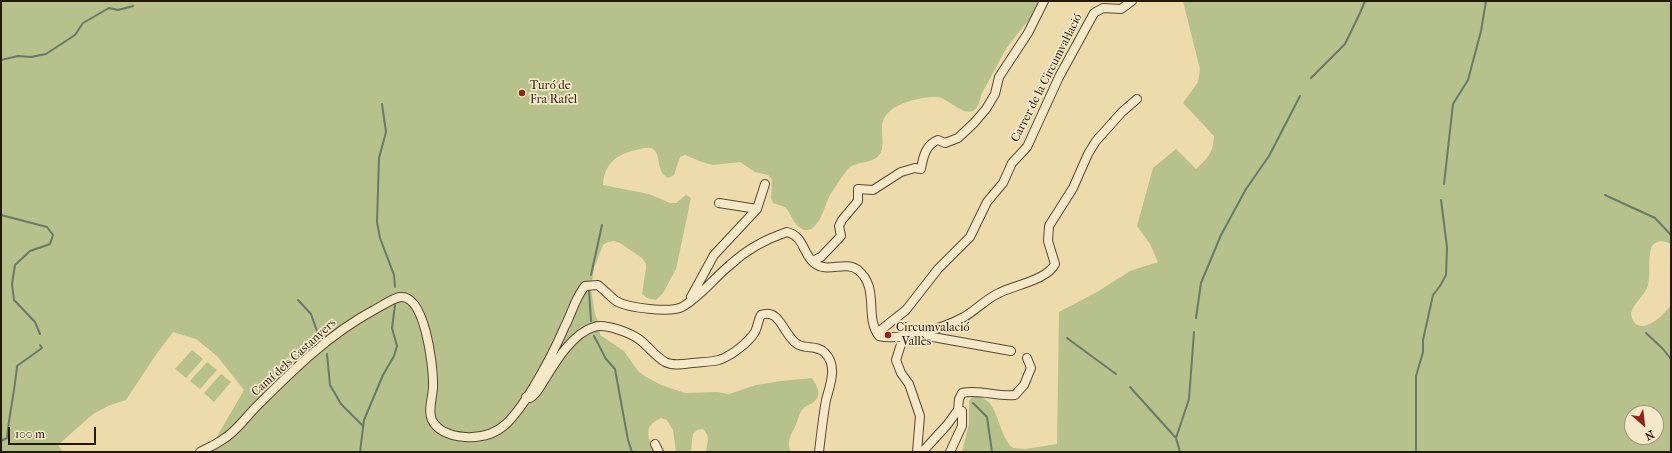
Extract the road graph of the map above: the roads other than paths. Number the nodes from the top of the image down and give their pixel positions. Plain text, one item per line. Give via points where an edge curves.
1 (1044, 1) edge
2 (1132, 1) edge
3 (1137, 99) dead end
4 (765, 184) dead end
5 (719, 203) dead end
6 (757, 209) junction
7 (812, 261) junction
8 (689, 302) junction
9 (877, 334) junction
10 (913, 334) junction
11 (904, 335) junction
12 (1011, 351) dead end
13 (1027, 358) dead end
14 (526, 397) junction
15 (958, 410) junction
16 (655, 444) dead end
17 (200, 452) edge
18 (659, 452) edge
19 (819, 452) edge
20 (917, 452) edge
21 (924, 452) edge
22 (950, 452) edge

1 - 7 street via 1028,33 999,77 995,94 974,123 958,138 945,143 938,140 932,142 924,155 921,169 914,168 901,172 873,190 858,189 858,201 839,226 841,236 825,254
2 - 9 street, Carrer de la Circumval·lació via 1121,9 1103,8 1094,13 1059,77 1027,147 1012,164 1003,183 987,202 970,237 938,269 906,310
3 - 10 street via 1096,141 1073,188 1049,226 1048,241 1055,264 1052,269 1024,284 999,293 952,323
4 - 6 street
5 - 6 street
6 - 8 street via 714,255
7 - 8 street via 800,239 787,232 752,247
7 - 9 street via 819,267 847,266 863,275 872,296 873,324
8 - 14 street, Camí dels Castanyers via 675,310 631,306 616,301 598,285 584,286 578,294 560,339
9 - 11 street via 884,337
10 - 11 street
10 - 12 street
11 - 20 street via 896,360 909,384 920,416
13 - 15 street via 1031,368 1024,385 1016,395 1004,396 971,391 962,393
14 - 17 street, Camí dels Castanyers via 510,420 487,436 463,437 438,428 430,413 433,374 420,313 415,304 401,297 341,330 305,360 231,434
14 - 19 street via 530,398 539,390 567,348 582,333 595,327 608,327 639,339 666,363 686,364 725,357 754,334 761,315 770,313 778,319 795,343 819,348 831,363 832,378 826,400
15 - 21 street
15 - 22 street via 962,411 962,426
16 - 18 street

